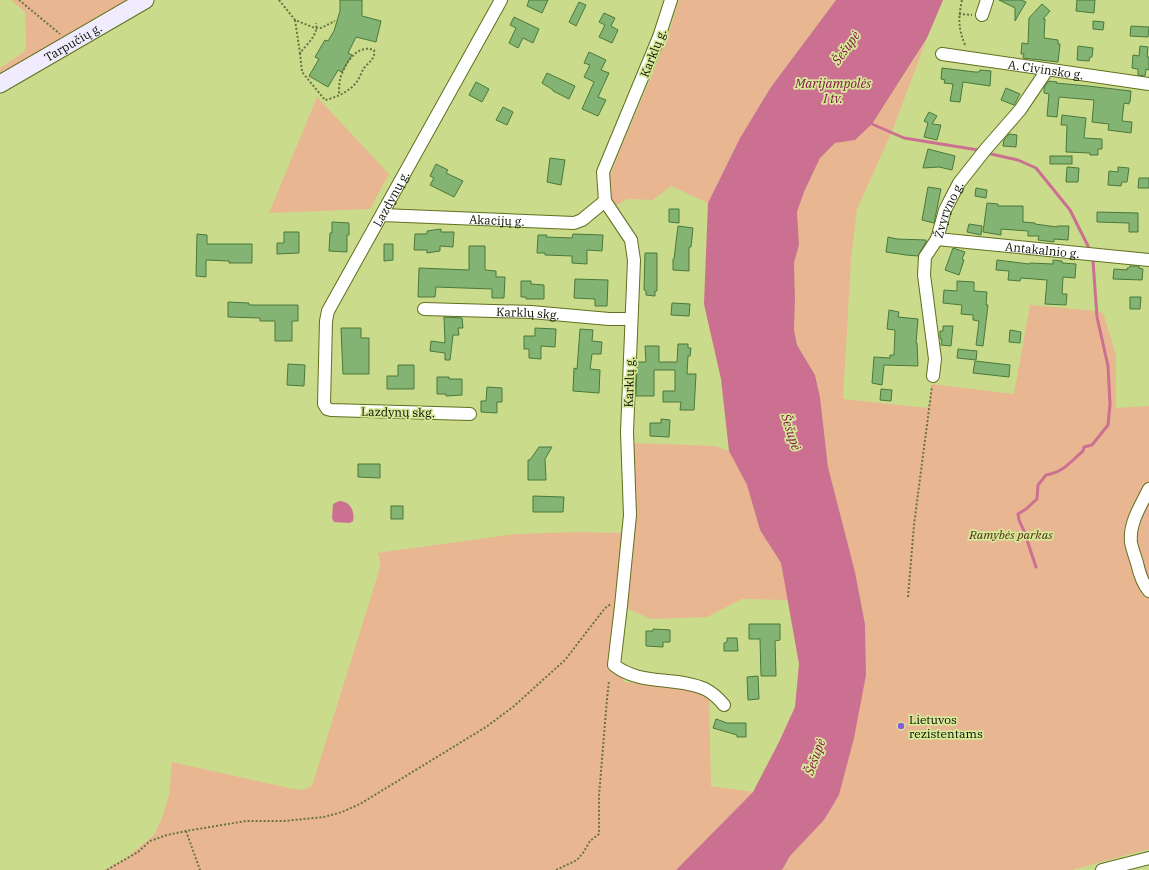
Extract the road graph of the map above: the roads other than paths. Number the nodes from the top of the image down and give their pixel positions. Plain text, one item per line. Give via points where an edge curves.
1 (145, 0) edge
2 (501, 0) edge
3 (671, 0) edge
4 (988, 0) edge
5 (982, 16) dead end
6 (942, 54) dead end
7 (1048, 70) junction
8 (0, 84) edge
9 (1149, 84) edge
10 (604, 201) junction
11 (382, 215) junction
12 (937, 238) junction
13 (1149, 260) edge
14 (424, 309) dead end
15 (631, 319) junction
16 (933, 376) road end
17 (327, 409) joint
18 (470, 414) dead end
19 (1149, 489) edge
20 (1149, 591) edge
21 (724, 705) dead end
22 (1149, 858) edge
23 (1102, 870) edge

1 - 8 main road, Tarpučių g.
2 - 11 street, Lazdynų g.
3 - 10 street, Karklų g. via 660,37 603,172
4 - 5 street
6 - 7 street, A. Civinsko g.
7 - 9 street, A. Civinsko g.
7 - 12 street, Žvyryno g. via 1020,110 959,183 944,210
10 - 11 street, Akacijų g. via 582,220 574,223
10 - 15 street, Karklų g. via 631,240 634,260
11 - 17 street, Lazdynų g. via 328,311 324,396
12 - 13 street, Antakalnio g.
12 - 16 street, Žvyryno g. via 925,257 924,275 935,359
14 - 15 street, Karklų skg. via 531,312
15 - 21 street, Karklų g. via 627,432 630,515 614,665 634,676 689,684 706,690
17 - 18 street, Lazdynų skg.
19 - 20 street via 1136,515 1131,531 1131,542 1139,571
22 - 23 street

